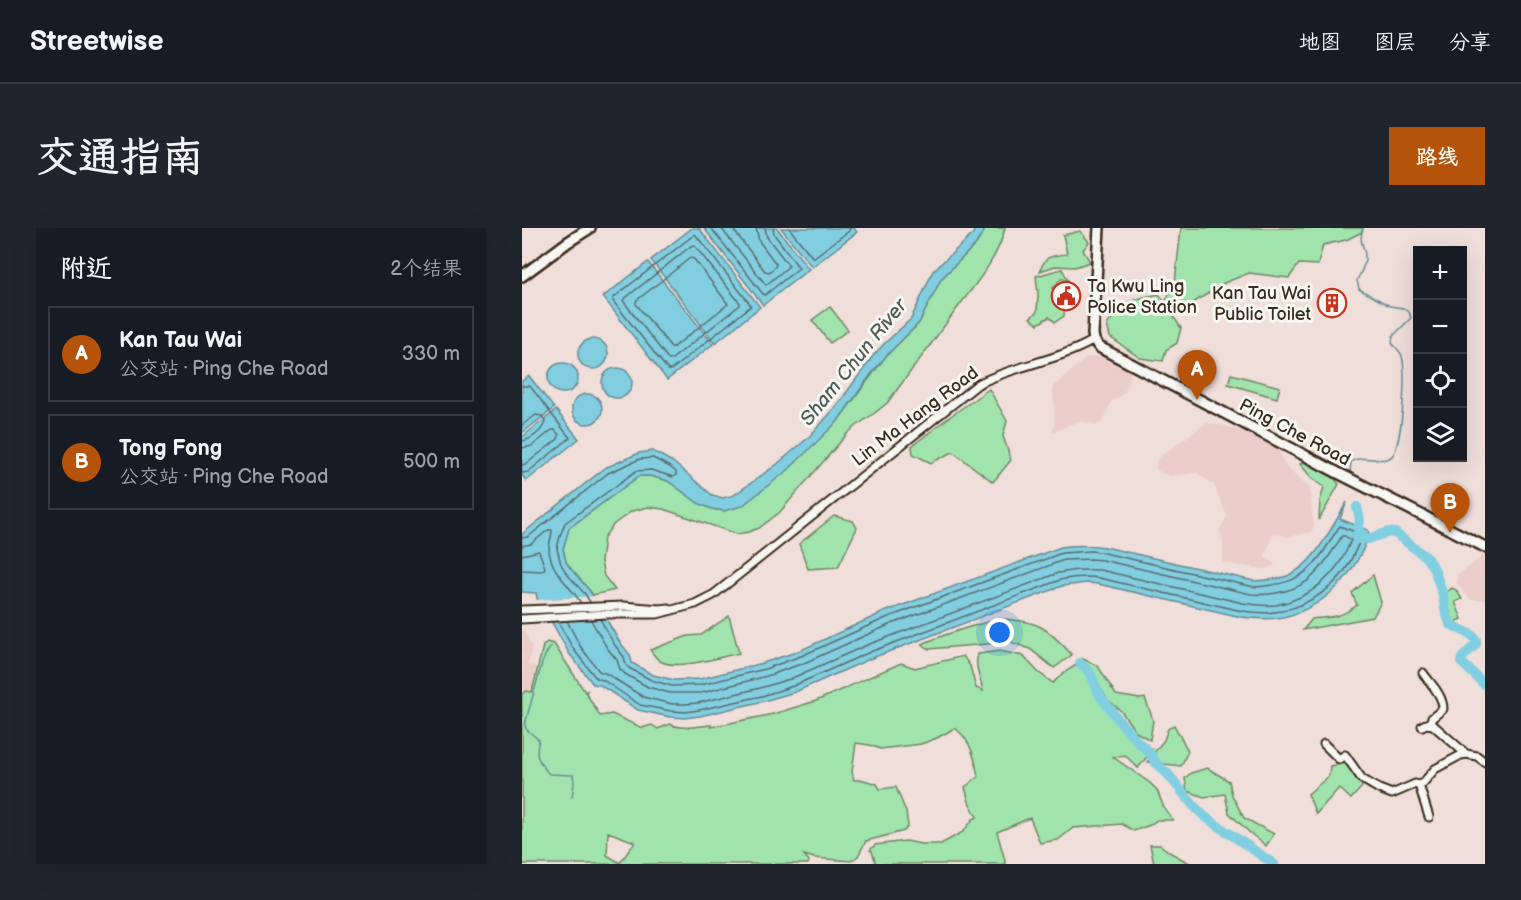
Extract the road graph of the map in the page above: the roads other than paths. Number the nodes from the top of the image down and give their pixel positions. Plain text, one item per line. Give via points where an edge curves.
1 (590, 228) edge
2 (1099, 228) edge
3 (524, 273) edge
4 (1094, 340) junction
5 (1485, 547) edge
6 (522, 610) edge
7 (607, 610) junction
8 (522, 619) edge
9 (1422, 673) dead end
10 (1324, 744) dead end
11 (1466, 754) junction
12 (1485, 762) edge
13 (1419, 785) junction
14 (1429, 817) dead end

1 - 3 street
2 - 4 street
4 - 5 street, Ping Che Road via 1099,347
4 - 7 street, Lin Ma Hang Road via 1074,351 978,384 713,594 695,604 679,609
6 - 7 street, Lin Ma Hang Road
7 - 8 street, Lin Ma Hang Road
9 - 11 street via 1443,704 1443,709 1426,725 1433,725
10 - 13 street via 1339,759 1344,755 1362,779 1379,789 1392,794
11 - 12 street
11 - 13 street via 1436,769
13 - 14 street

